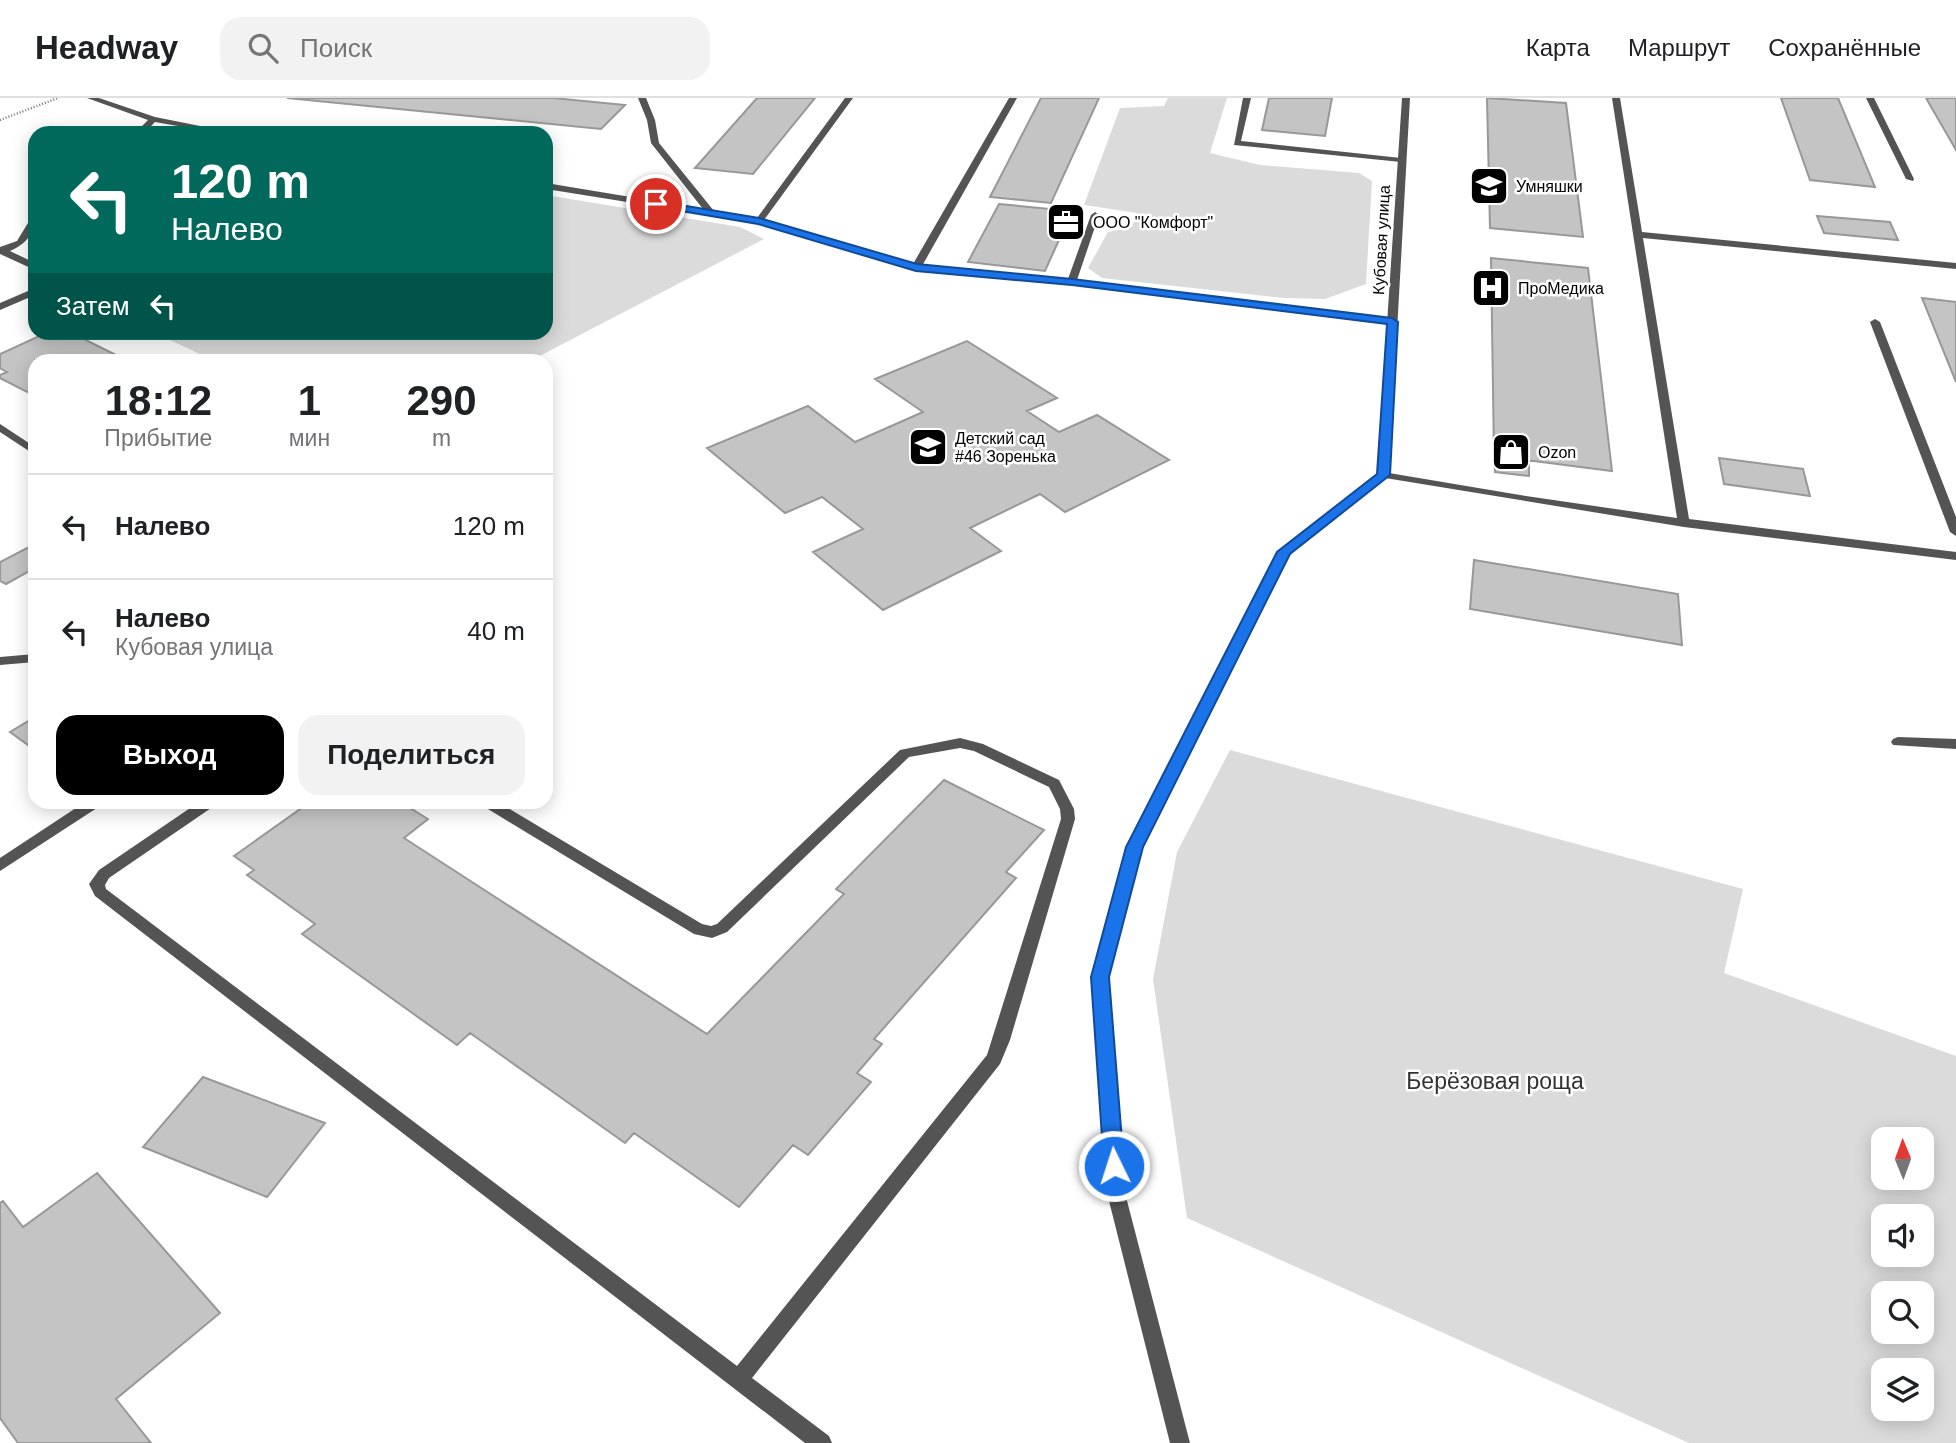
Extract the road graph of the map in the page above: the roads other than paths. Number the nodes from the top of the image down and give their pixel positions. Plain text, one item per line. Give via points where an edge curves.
1 (91, 98) edge
2 (642, 98) edge
3 (849, 98) edge
4 (1013, 98) edge
5 (1247, 98) edge
6 (1406, 98) edge
7 (1616, 98) edge
8 (1870, 98) edge
9 (153, 119) junction
10 (146, 126) edge
11 (192, 126) edge
12 (1401, 160) junction
13 (1910, 179) dead end
14 (553, 187) edge
15 (711, 213) junction
16 (1095, 215) dead end
17 (759, 221) junction
18 (28, 230) edge
19 (1640, 234) junction
20 (1, 251) edge
21 (28, 264) edge
22 (1956, 266) edge
23 (916, 268) junction
24 (1072, 282) junction
25 (28, 294) edge
26 (0, 307) edge
27 (1392, 322) junction
28 (1875, 322) dead end
29 (0, 427) edge
30 (28, 447) edge
31 (1383, 475) junction
32 (1684, 523) junction
33 (1956, 532) edge
34 (1956, 556) edge
35 (28, 659) edge
36 (0, 661) edge
37 (1898, 742) dead end
38 (1956, 744) edge
39 (84, 809) edge
40 (199, 809) edge
41 (500, 809) edge
42 (0, 865) edge
43 (739, 1379) junction
44 (822, 1443) edge
45 (1180, 1443) edge

1 - 9 street
2 - 15 street via 655,143
3 - 17 street
4 - 23 street
5 - 12 street via 1237,143
6 - 12 street, Кубовая улица
7 - 19 street
8 - 13 street
9 - 10 street
9 - 11 street
12 - 27 street, Кубовая улица
14 - 15 street, Кубовая улица
15 - 17 street, Кубовая улица
16 - 24 street
17 - 23 street, Кубовая улица
18 - 20 street via 21,243
19 - 22 street
19 - 32 street
20 - 21 street
23 - 24 street, Кубовая улица
24 - 27 street, Кубовая улица
25 - 26 street
27 - 31 street
28 - 33 street
29 - 30 street
31 - 32 street
31 - 45 street via 1284,552 1135,847 1100,977 1116,1193
32 - 34 street
35 - 36 street
37 - 38 street
39 - 42 street
40 - 43 street via 104,874 97,884 100,892
41 - 43 street via 699,930 712,932 722,928 905,753 960,743 978,747 1054,784 1068,809 994,1059
43 - 44 street

